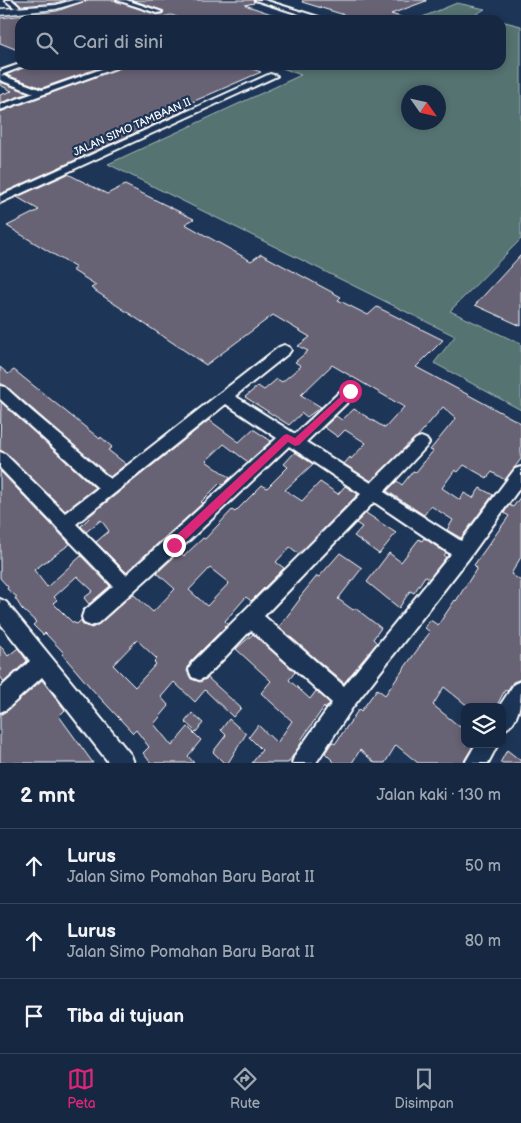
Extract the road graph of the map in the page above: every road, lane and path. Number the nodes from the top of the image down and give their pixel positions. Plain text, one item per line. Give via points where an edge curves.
1 (8, 0) edge
2 (82, 0) edge
3 (120, 0) edge
4 (258, 0) edge
5 (64, 3) edge
6 (17, 7) junction
7 (0, 8) edge
8 (0, 12) edge
9 (159, 12) dead end
10 (308, 15) edge
11 (15, 68) edge
12 (106, 70) edge
13 (0, 73) edge
14 (273, 76) dead end
15 (0, 77) edge
16 (41, 93) junction
17 (0, 108) edge
18 (0, 200) edge
19 (284, 350) dead end
20 (0, 391) edge
21 (350, 391) dead end
22 (226, 397) junction
23 (291, 440) junction
24 (421, 443) dead end
25 (0, 458) edge
26 (521, 474) edge
27 (110, 489) junction
28 (372, 494) junction
29 (64, 524) junction
30 (463, 552) junction
31 (126, 587) junction
32 (0, 608) edge
33 (91, 617) dead end
34 (245, 623) junction
35 (44, 663) junction
36 (199, 670) dead end
37 (521, 691) edge
38 (345, 701) junction
39 (0, 702) edge
40 (506, 715) edge
41 (485, 748) edge
42 (123, 763) edge
43 (303, 763) edge
44 (476, 763) edge

1 - 6 street
2 - 5 main road
3 - 9 street
4 - 10 street
5 - 6 main road
5 - 8 main road
6 - 7 main road
11 - 13 street
12 - 16 street
14 - 18 street, JALAN SIMO TAMBAAN II
15 - 16 street
16 - 17 street
19 - 22 street
20 - 27 street
21 - 23 street
22 - 23 street
22 - 27 street
23 - 28 street
23 - 31 street
24 - 28 street
25 - 29 street
26 - 30 street
27 - 29 street
28 - 30 street
28 - 34 street
29 - 31 street
30 - 38 street
31 - 33 street
32 - 35 street
34 - 36 street
34 - 38 street
35 - 39 street
35 - 42 street
37 - 40 street
38 - 43 street
41 - 44 street

